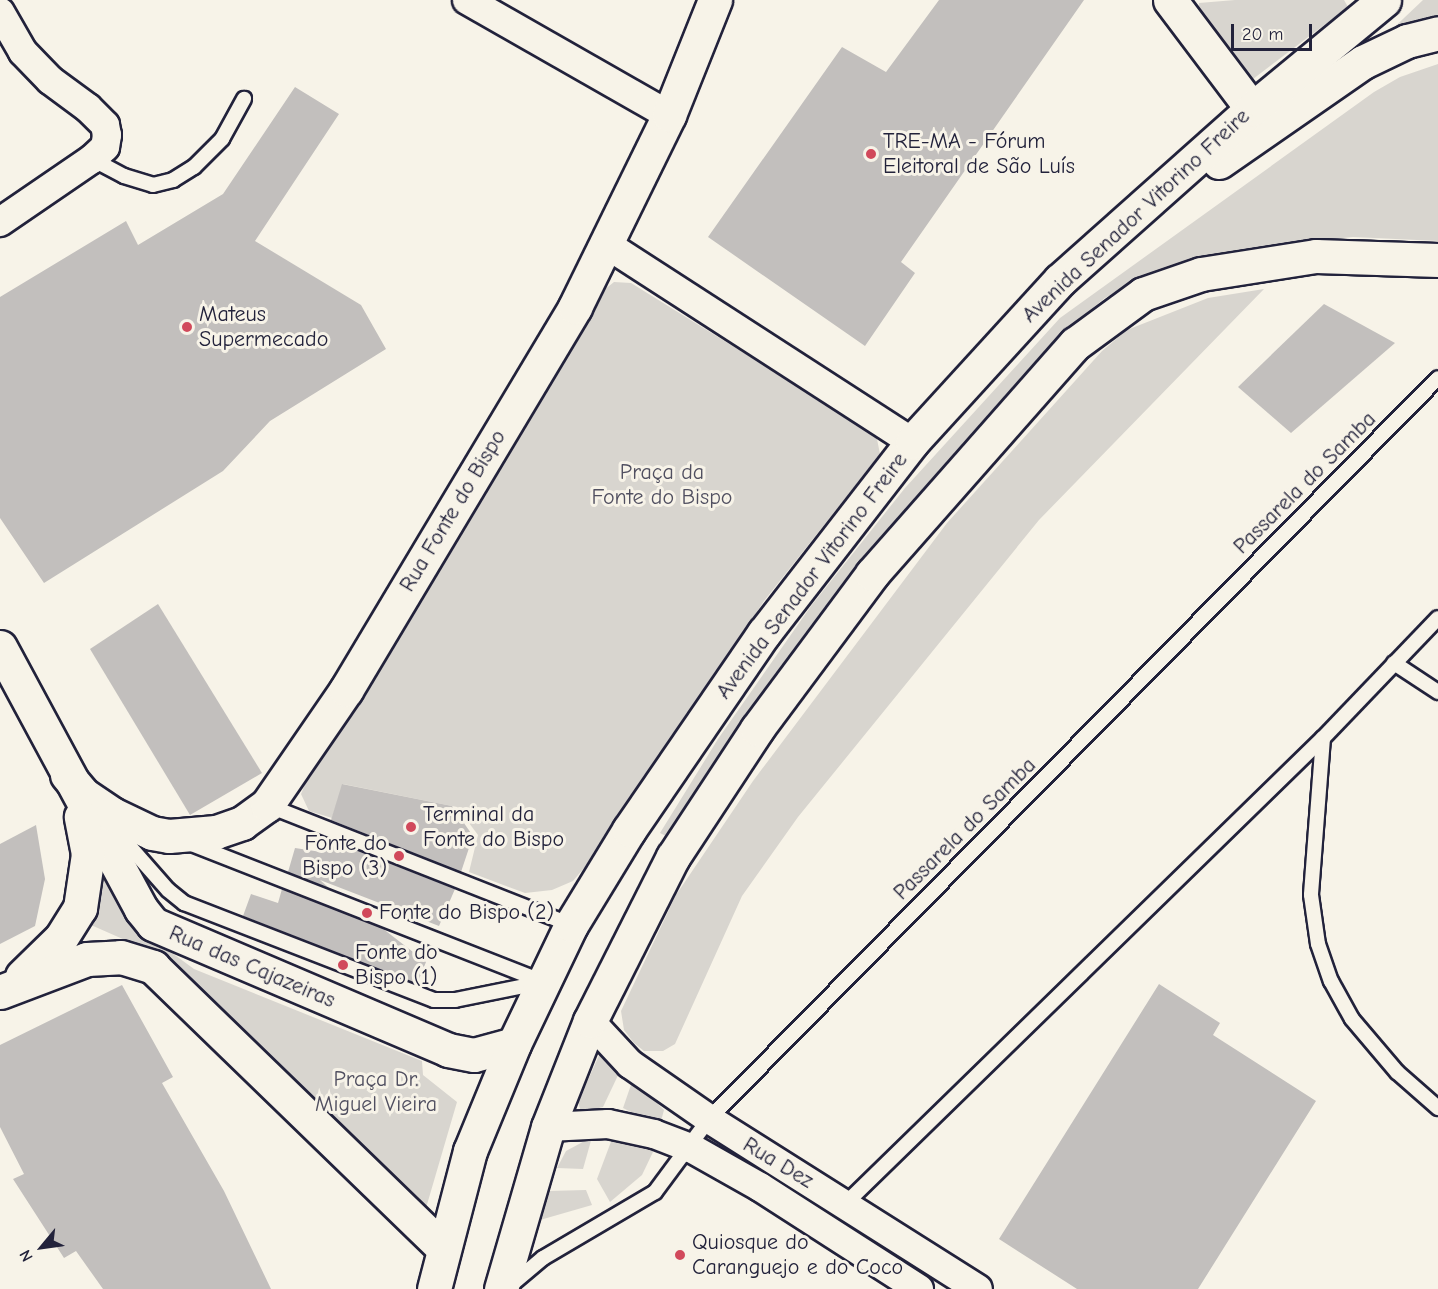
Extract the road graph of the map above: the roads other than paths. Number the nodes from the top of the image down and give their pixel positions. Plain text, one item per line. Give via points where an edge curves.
1 (467, 0) edge
2 (714, 0) edge
3 (1170, 0) edge
4 (1384, 0) edge
5 (0, 12) edge
6 (1438, 33) edge
7 (244, 99) dead end
8 (1252, 109) junction
9 (669, 115) junction
10 (92, 159) junction
11 (0, 222) edge
12 (606, 244) junction
13 (1102, 244) junction
14 (1438, 260) edge
15 (1438, 378) edge
16 (912, 442) junction
17 (1438, 618) edge
18 (0, 647) edge
19 (1394, 663) junction
20 (1438, 692) edge
21 (1323, 738) junction
22 (71, 777) junction
23 (267, 805) junction
24 (169, 836) junction
25 (572, 925) junction
26 (544, 982) junction
27 (6, 988) edge
28 (590, 1021) junction
29 (514, 1044) junction
30 (1438, 1108) edge
31 (709, 1119) junction
32 (548, 1127) junction
33 (691, 1148) junction
34 (845, 1204) junction
35 (822, 1227) junction
36 (442, 1247) junction
37 (434, 1289) edge
38 (501, 1289) edge
39 (508, 1289) edge
40 (919, 1289) edge
41 (978, 1289) edge

1 - 9 street
2 - 9 main road, Rua Fonte do Bispo
3 - 8 main road
4 - 8 main road, Avenida Senador Vitorino Freire
5 - 10 street via 23,52 105,125 105,147
6 - 13 main road via 1407,41 1363,62
7 - 10 lane via 222,139 194,167 173,180 153,185 124,176
8 - 13 main road, Avenida Senador Vitorino Freire
9 - 12 main road, Rua Fonte do Bispo
10 - 11 street
12 - 16 street
12 - 23 main road, Rua Fonte do Bispo via 575,307 346,690
13 - 16 main road, Avenida Senador Vitorino Freire via 1060,280
14 - 28 main road, Avenida Senador Vitorino Freire via 1316,256 1234,267 1143,294 1094,327 914,524 757,729 674,856
15 - 31 lane, Passarela do Samba
16 - 25 main road, Avenida Senador Vitorino Freire via 764,633 629,830
17 - 19 lane
18 - 22 main road, Rua das Cajazeiras
19 - 20 lane
19 - 21 lane
21 - 30 lane via 1311,895 1318,944 1331,981 1352,1019 1397,1072
21 - 34 lane
22 - 24 main road, Rua Fonte do Bispo via 130,824
22 - 26 lane via 168,890 202,912 434,1000 455,1000
22 - 27 main road via 85,835 84,892 72,924
22 - 29 main road, Rua das Cajazeiras via 141,909 163,930 448,1050 474,1054
23 - 24 main road, Rua Fonte do Bispo via 229,828 202,835
23 - 25 lane
24 - 26 lane
25 - 26 main road, Avenida Senador Vitorino Freire
26 - 29 main road, Avenida Senador Vitorino Freire
27 - 36 main road via 62,966 103,956 153,967
28 - 31 street, Rua Dez via 630,1064
28 - 32 main road, Avenida Senador Vitorino Freire
29 - 36 main road, Avenida Senador Vitorino Freire via 470,1151
31 - 33 lane, Passarela do Samba
31 - 34 street, Rua Dez
32 - 33 street, Rua Dez via 608,1124 654,1134
32 - 38 main road, Avenida Senador Vitorino Freire
33 - 35 street, Rua Dez
33 - 39 lane, Passarela do Samba via 655,1192 543,1258
34 - 35 lane
34 - 41 street, Rua Dez
35 - 40 street, Rua Dez
36 - 37 main road, Avenida Senador Vitorino Freire

